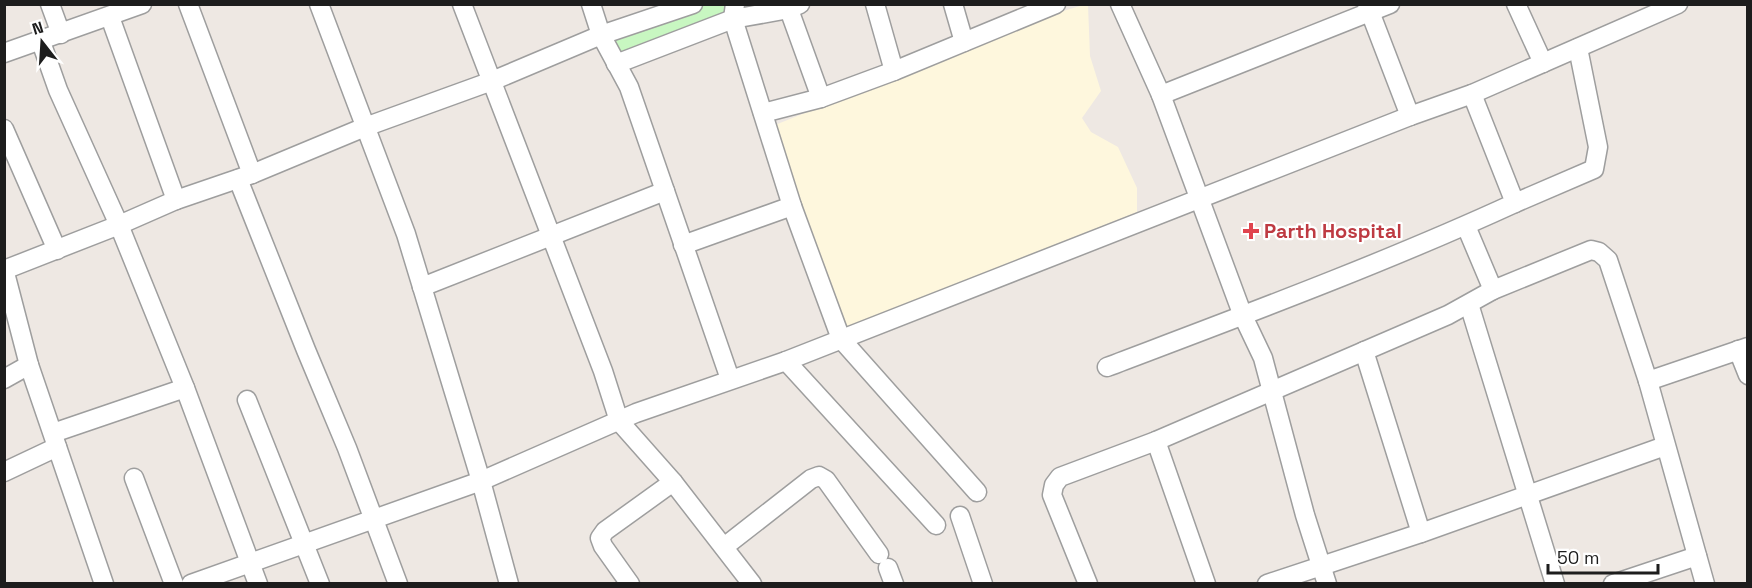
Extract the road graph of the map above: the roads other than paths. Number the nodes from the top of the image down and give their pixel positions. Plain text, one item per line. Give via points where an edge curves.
1 (50, 4) edge
2 (142, 4) edge
3 (188, 4) edge
4 (319, 4) edge
5 (462, 4) edge
6 (591, 4) edge
7 (693, 4) edge
8 (875, 4) edge
9 (953, 4) edge
10 (1120, 4) edge
11 (1390, 4) edge
12 (1516, 4) edge
13 (1678, 4) edge
14 (792, 6) edge
15 (1044, 6) edge
16 (1369, 9) edge
17 (734, 12) edge
18 (110, 16) junction
19 (62, 34) junction
20 (601, 35) junction
21 (40, 39) junction
22 (964, 42) junction
23 (1578, 48) junction
24 (4, 53) edge
25 (1544, 63) junction
26 (616, 64) junction
27 (894, 71) junction
28 (492, 81) junction
29 (1472, 94) junction
30 (1161, 95) junction
31 (821, 98) junction
32 (763, 114) junction
33 (1410, 116) junction
34 (365, 127) junction
35 (4, 129) edge
36 (245, 176) junction
37 (665, 191) junction
38 (1199, 199) junction
39 (176, 200) junction
40 (1515, 203) junction
41 (792, 206) junction
42 (119, 225) junction
43 (1466, 226) junction
44 (552, 236) junction
45 (683, 245) junction
46 (57, 250) junction
47 (5, 270) edge
48 (422, 287) junction
49 (1493, 290) junction
50 (1469, 304) junction
51 (1243, 316) junction
52 (841, 339) junction
53 (1743, 349) edge
54 (1364, 351) junction
55 (786, 361) junction
56 (29, 365) junction
57 (1107, 367) dead end
58 (1748, 375) edge
59 (4, 379) edge
60 (730, 379) junction
61 (1648, 381) junction
62 (185, 388) junction
63 (1271, 390) junction
64 (247, 400) dead end
65 (619, 421) junction
66 (55, 440) junction
67 (1156, 441) junction
68 (1665, 446) junction
69 (4, 472) edge
70 (134, 478) dead end
71 (481, 481) junction
72 (674, 482) junction
73 (977, 492) dead end
74 (1528, 495) junction
75 (960, 516) dead end
76 (373, 520) junction
77 (936, 525) dead end
78 (1421, 533) junction
79 (303, 544) junction
80 (724, 547) junction
81 (1697, 556) junction
82 (250, 562) junction
83 (887, 569) edge
84 (1324, 575) edge
85 (104, 584) edge
86 (174, 584) edge
87 (191, 584) edge
88 (258, 584) edge
89 (320, 584) edge
90 (398, 584) edge
91 (509, 584) edge
92 (630, 584) edge
93 (752, 584) edge
94 (983, 584) edge
95 (1089, 584) edge
96 (1206, 584) edge
97 (1267, 584) edge
98 (1555, 584) edge
99 (1613, 584) edge
100 (1705, 584) edge

1 - 19 street
2 - 18 street
3 - 36 street
4 - 34 street
5 - 28 street
6 - 20 street
7 - 20 street
8 - 27 street
9 - 22 street
10 - 30 street
11 - 16 street
12 - 25 street
13 - 23 street
14 - 17 street
14 - 31 street
15 - 22 street
16 - 30 street
16 - 33 street
17 - 26 street
17 - 32 street
18 - 19 street
18 - 39 street
19 - 21 street
20 - 26 street
20 - 28 street
21 - 24 street
21 - 42 street via 58,90
22 - 27 street
23 - 25 street
23 - 40 street via 1598,147 1594,169
25 - 29 street
26 - 37 street via 629,87
27 - 31 street
28 - 34 street
28 - 44 street
29 - 33 street
29 - 40 street
30 - 38 street
31 - 32 street
32 - 41 street
33 - 38 street
34 - 36 street
34 - 48 street
35 - 46 street
36 - 39 street
36 - 76 street via 306,350
37 - 44 street
37 - 45 street
38 - 51 street
38 - 52 street
39 - 42 street
40 - 43 street
41 - 45 street
41 - 52 street
42 - 46 street
42 - 62 street
43 - 49 street
43 - 51 street
44 - 48 street
44 - 65 street
45 - 60 street
46 - 47 street
47 - 56 street
48 - 71 street
49 - 50 street
49 - 61 street via 1591,250 1599,252 1608,260
50 - 54 street
50 - 74 street
51 - 57 street
51 - 63 street via 1263,358
52 - 55 street
52 - 73 street
53 - 58 street
53 - 61 street
54 - 63 street
54 - 78 street
55 - 60 street
55 - 77 street
56 - 59 street
56 - 66 street
60 - 65 street
61 - 68 street
62 - 66 street
62 - 82 street
63 - 67 street
63 - 84 street
64 - 79 street
65 - 71 street
65 - 72 street
66 - 69 street
66 - 85 street
67 - 95 street via 1060,477 1054,485 1052,495
67 - 96 street
68 - 74 street
68 - 81 street
70 - 86 street
71 - 76 street
71 - 91 street
72 - 80 street
72 - 92 street via 600,538
74 - 78 street
74 - 98 street
75 - 94 street
76 - 79 street
76 - 90 street
78 - 84 street
79 - 82 street
79 - 89 street
80 - 83 street via 819,476 826,480
80 - 93 street
81 - 99 street
81 - 100 street
82 - 87 street
82 - 88 street
84 - 97 street

